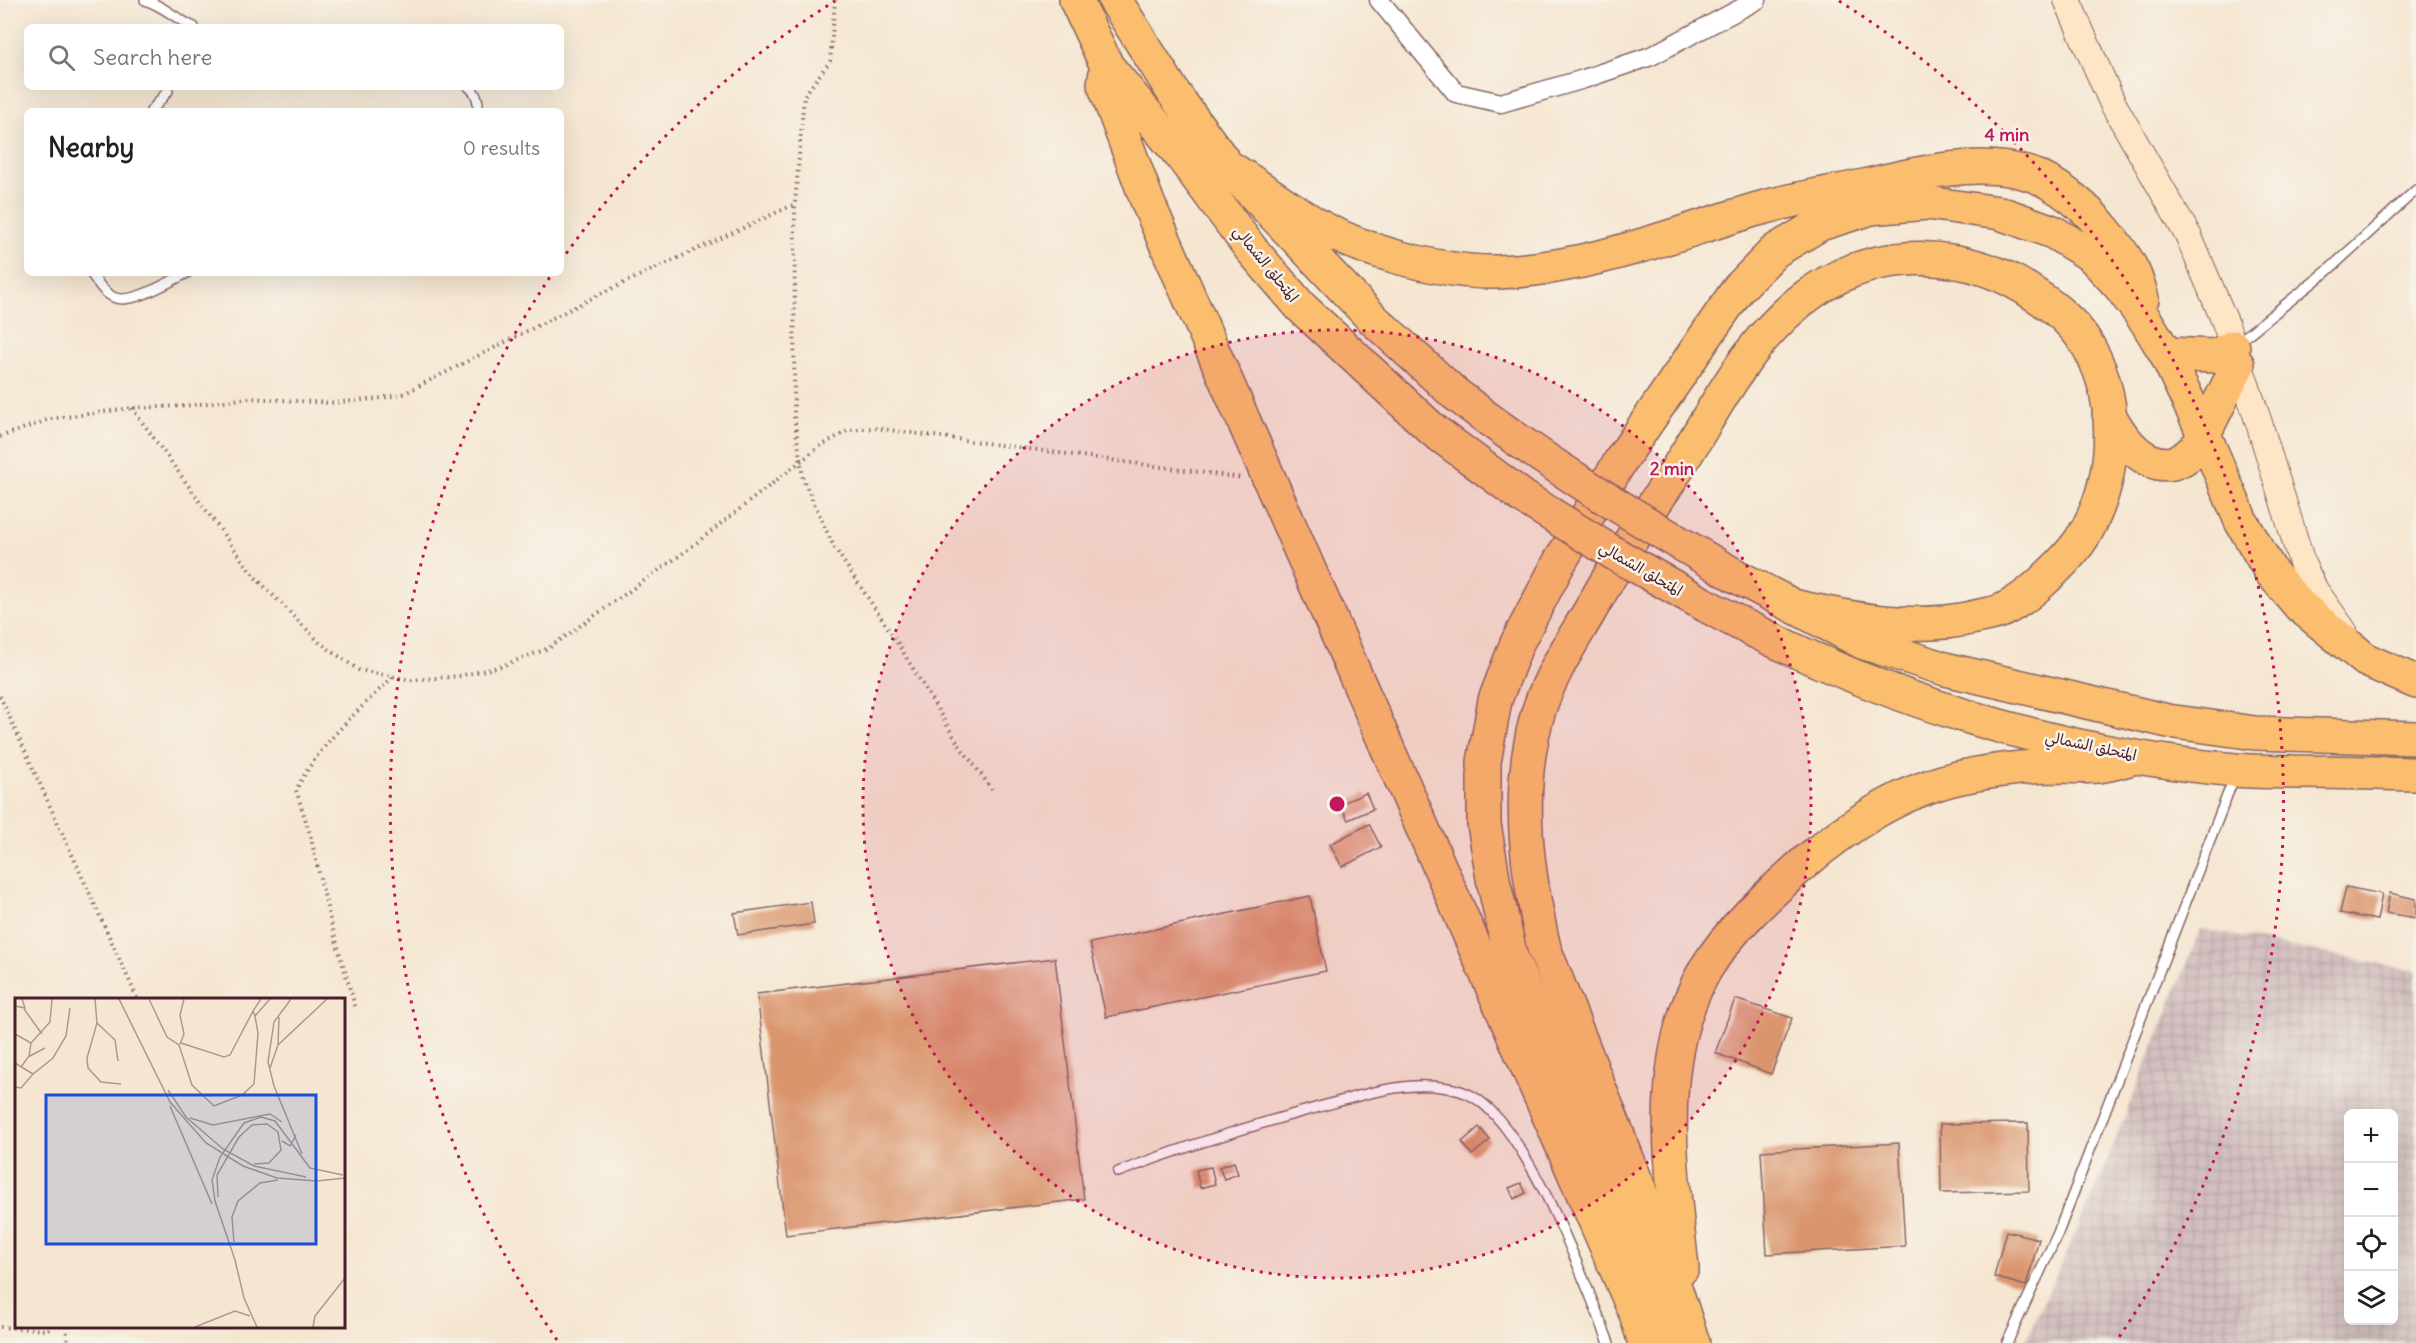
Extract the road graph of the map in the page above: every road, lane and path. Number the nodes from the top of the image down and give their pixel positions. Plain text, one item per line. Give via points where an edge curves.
1 (145, 0) edge
2 (835, 0) edge
3 (1076, 0) edge
4 (1115, 0) edge
5 (1379, 0) edge
6 (1757, 0) edge
7 (2067, 0) edge
8 (186, 24) edge
9 (1107, 66) junction
10 (474, 90) edge
11 (168, 91) dead end
12 (154, 108) edge
13 (478, 108) edge
14 (1227, 166) junction
15 (2416, 190) edge
16 (795, 204) junction
17 (93, 276) edge
18 (181, 276) edge
19 (2146, 321) junction
20 (2166, 354) junction
21 (2236, 356) junction
22 (132, 408) junction
23 (2109, 414) junction
24 (2204, 434) junction
25 (0, 437) edge
26 (801, 462) junction
27 (1270, 482) junction
28 (1793, 606) junction
29 (2367, 660) junction
30 (394, 677) junction
31 (2416, 682) edge
32 (0, 696) edge
33 (2416, 738) edge
34 (2136, 756) junction
35 (2236, 771) junction
36 (2416, 774) edge
37 (992, 789) dead end
38 (138, 998) edge
39 (356, 1006) dead end
40 (1118, 1172) dead end
41 (0, 1327) edge
42 (15, 1328) edge
43 (15, 1328) edge
44 (49, 1328) edge
45 (66, 1328) edge
46 (1682, 1337) edge
47 (68, 1343) edge
48 (1609, 1343) edge
49 (1646, 1343) edge
50 (2007, 1343) edge

1 - 8 lane via 164,7
2 - 16 path via 830,61 804,96
3 - 9 highway, المتحلق الشمالي
4 - 14 highway via 1175,95
5 - 6 street via 1456,93 1501,103 1651,56
7 - 21 main road via 2112,102 2189,237
9 - 27 highway via 1104,84 1148,203
9 - 34 highway, المتحلق الشمالي, bridge via 1301,307 1433,430 1523,497 1764,638 1956,714 2071,744
10 - 13 lane
11 - 12 lane
14 - 19 highway via 1313,223 1351,240 1425,264 1496,272 1575,264 1619,254 1758,209 1916,174 1951,169 2030,174 2073,200 2098,222 2123,253 2139,282
14 - 28 highway, bridge via 1373,319 1454,393 1590,491
15 - 21 lane
16 - 22 path via 600,294 403,394 330,403 250,398
16 - 26 path via 794,416
17 - 18 lane via 114,298 134,298
19 - 20 highway
19 - 46 highway via 2120,285 2092,256 2053,232 2000,213 1927,203 1871,208 1820,224 1775,251 1738,289 1621,460 1559,562 1516,643 1495,700 1484,762 1484,824 1511,957 1644,1270
20 - 21 highway
20 - 24 highway
21 - 24 highway
21 - 29 main road via 2303,566 2314,590
22 - 25 path via 50,419
22 - 30 path via 253,575 320,643 359,670
23 - 24 highway via 2123,439 2152,462 2174,463 2184,458 2193,452
23 - 28 highway via 2109,461 2102,495 2087,530 2065,561 2003,610 1958,621 1904,625
23 - 46 highway via 2102,382 2082,337 2056,309 2021,285 1981,266 1946,259 1878,262 1844,274 1812,292 1781,319 1732,380 1632,536 1550,681 1536,719 1528,763 1524,812 1532,897 1544,948 1661,1244
24 - 29 highway via 2241,521 2271,572 2300,606
26 - 27 path via 849,430 875,428
26 - 30 path via 686,551 549,648 499,667 459,676 411,680
26 - 37 path via 803,479 834,547 959,745
27 - 49 highway
28 - 33 highway via 1863,642 1945,669 2168,721 2255,733
29 - 31 highway
30 - 39 path via 352,716 307,769 296,790
32 - 38 path
34 - 35 highway, المتحلق الشمالي
34 - 46 highway via 2098,766 2006,769 1955,778 1915,792 1870,816 1811,857 1754,910 1720,949 1686,1016 1670,1093
35 - 36 highway, المتحلق الشمالي
35 - 50 lane via 2058,1233
40 - 48 lane via 1248,1127 1361,1095 1414,1086 1448,1087 1472,1096 1493,1113 1512,1137 1543,1190
41 - 43 path
42 - 44 path
45 - 47 path

